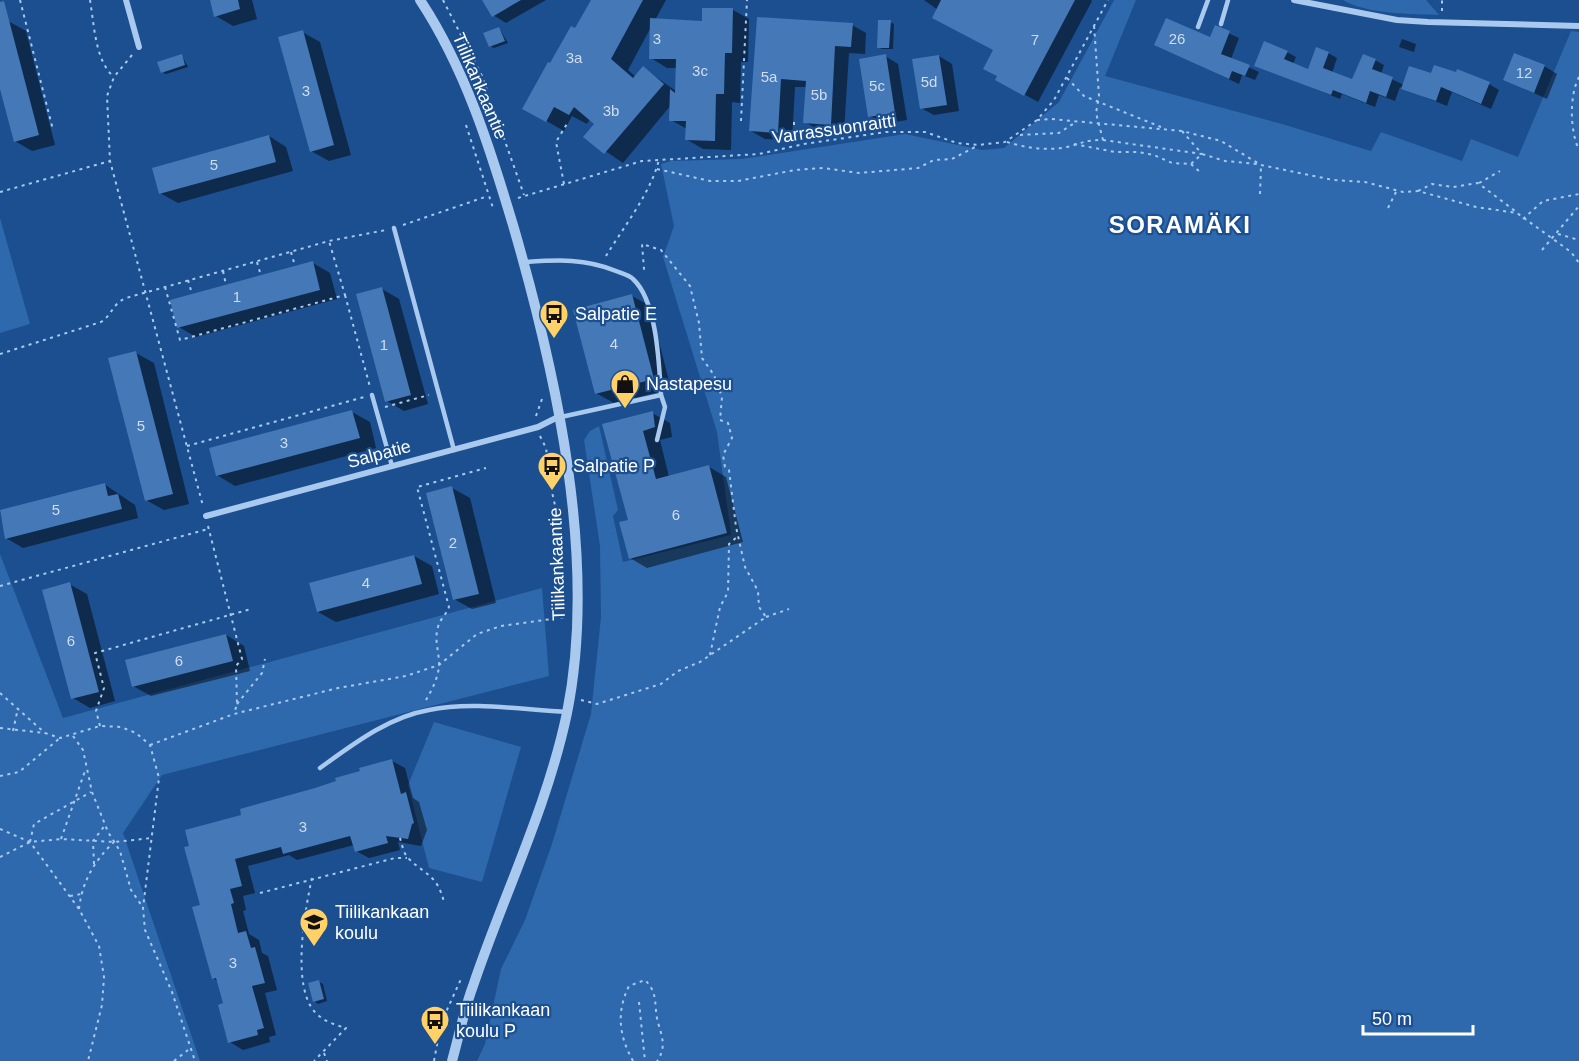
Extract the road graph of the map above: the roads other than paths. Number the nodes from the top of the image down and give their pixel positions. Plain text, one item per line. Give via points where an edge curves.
1 (126, 0) edge
2 (420, 0) edge
3 (1208, 0) edge
4 (1228, 0) edge
5 (1294, 0) edge
6 (1319, 1) edge
7 (1221, 24) dead end
8 (1579, 26) edge
9 (1198, 27) dead end
10 (139, 47) road end
11 (394, 228) road end
12 (524, 262) junction
13 (372, 395) road end
14 (662, 395) junction
15 (558, 417) junction
16 (657, 440) dead end
17 (454, 450) junction
18 (392, 466) junction
19 (206, 516) road end
20 (567, 712) junction
21 (320, 768) dead end
22 (452, 1061) edge

1 - 10 street
2 - 12 street, Tiilikankaantie via 466,88
3 - 9 lane
4 - 7 lane
5 - 6 street
6 - 8 street via 1397,20
11 - 17 lane
12 - 14 lane via 576,259 632,278 647,303 657,339
12 - 15 street, Tiilikankaantie
13 - 18 lane
14 - 15 lane
14 - 16 lane via 665,406
15 - 17 street, Salpatie via 538,427
15 - 20 street, Tiilikankaantie via 576,561 575,648
17 - 18 street, Salpatie
18 - 19 street, Salpatie
20 - 21 lane via 429,709 360,739
20 - 22 street, Tiilikankaantie via 540,813 472,987

